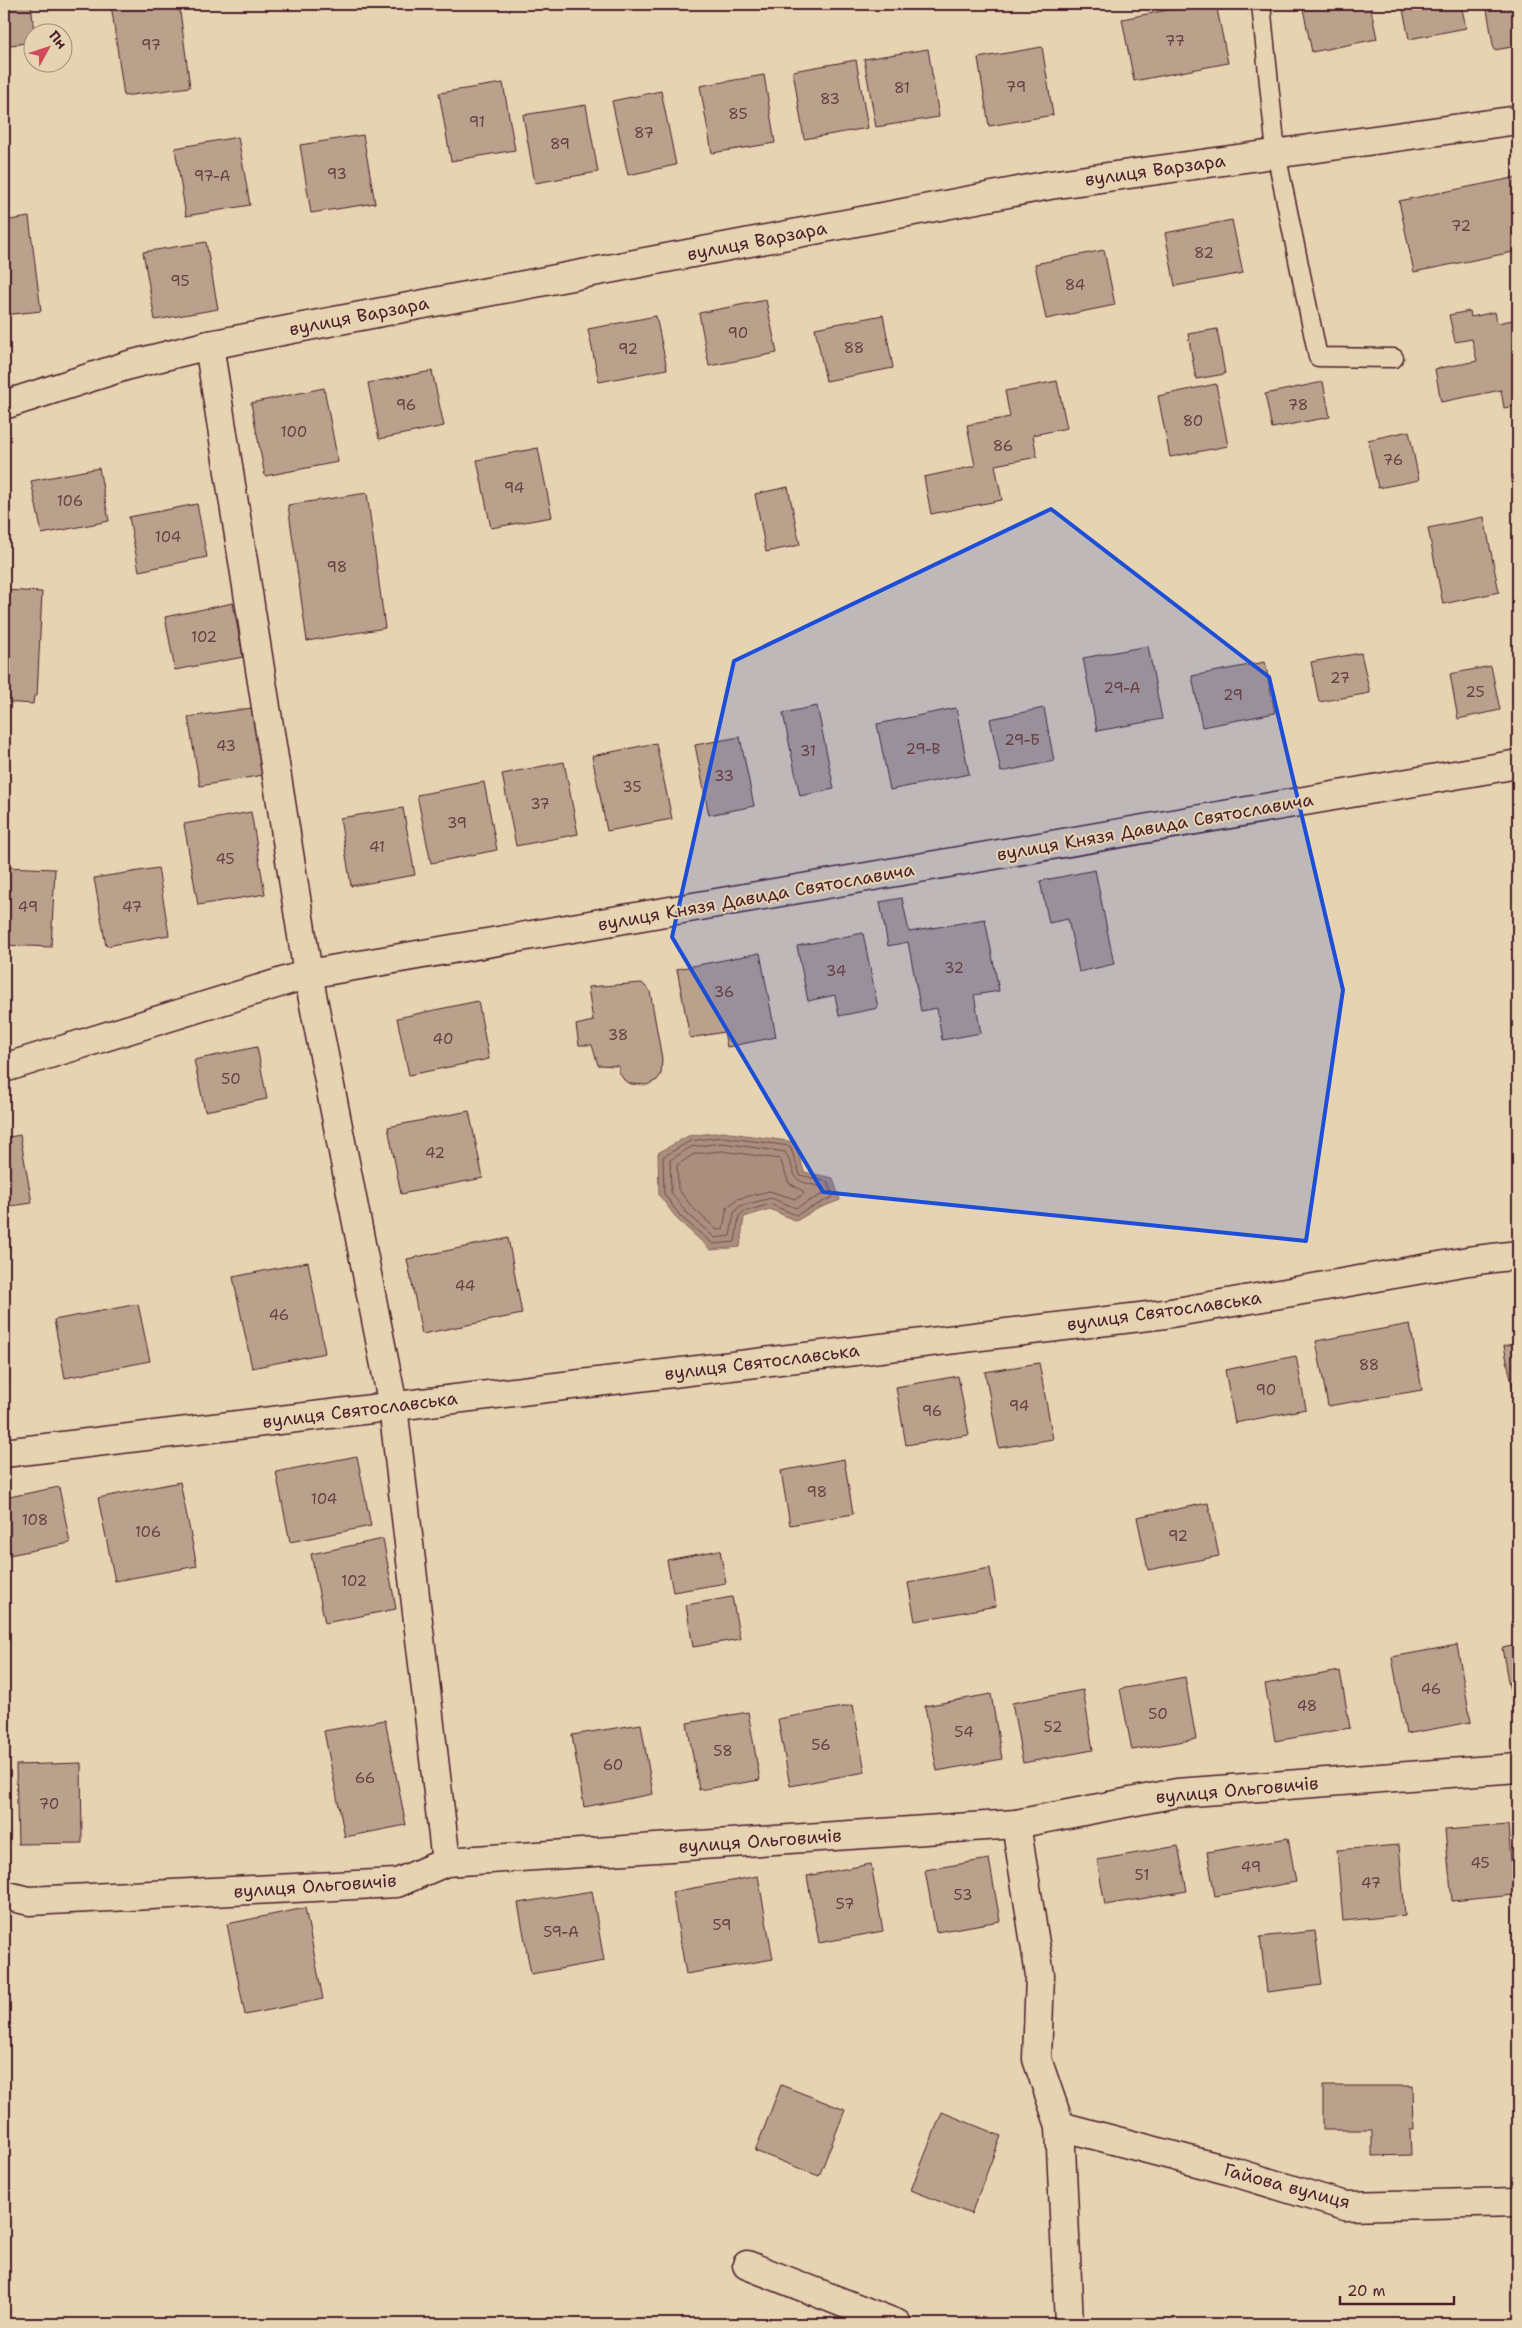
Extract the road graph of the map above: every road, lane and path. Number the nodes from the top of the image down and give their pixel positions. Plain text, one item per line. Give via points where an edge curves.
1 (1261, 4) edge
2 (1518, 120) edge
3 (1276, 153) junction
4 (209, 345) junction
5 (1394, 358) dead end
6 (4, 406) edge
7 (1518, 764) edge
8 (308, 974) junction
9 (4, 1068) edge
10 (1518, 1255) edge
11 (393, 1406) junction
12 (4, 1453) edge
13 (1518, 1768) edge
14 (1016, 1824) junction
15 (446, 1862) junction
16 (4, 1895) edge
17 (1060, 2126) junction
18 (1518, 2202) edge
19 (747, 2265) dead end
20 (897, 2324) edge
21 (1068, 2324) edge

1 - 3 lane
2 - 3 street, вулиця Варзара
3 - 4 street, вулиця Варзара via 1050,185
3 - 5 lane via 1318,357
4 - 6 street, вулиця Варзара via 129,365
4 - 8 street
7 - 8 street, вулиця Князя Давида Святославича
8 - 9 street, вулиця Князя Давида Святославича
8 - 11 street
10 - 11 street, вулиця Святославська via 1165,1314
11 - 12 street, вулиця Святославська
11 - 15 street
13 - 14 street, вулиця Ольговичів via 1177,1793
14 - 15 street, вулиця Ольговичів
14 - 17 street via 1040,1975 1037,2059
15 - 16 street, вулиця Ольговичів via 397,1883 29,1901
17 - 18 street, Гайова вулиця via 1231,2171 1345,2206
17 - 21 street
19 - 20 street

